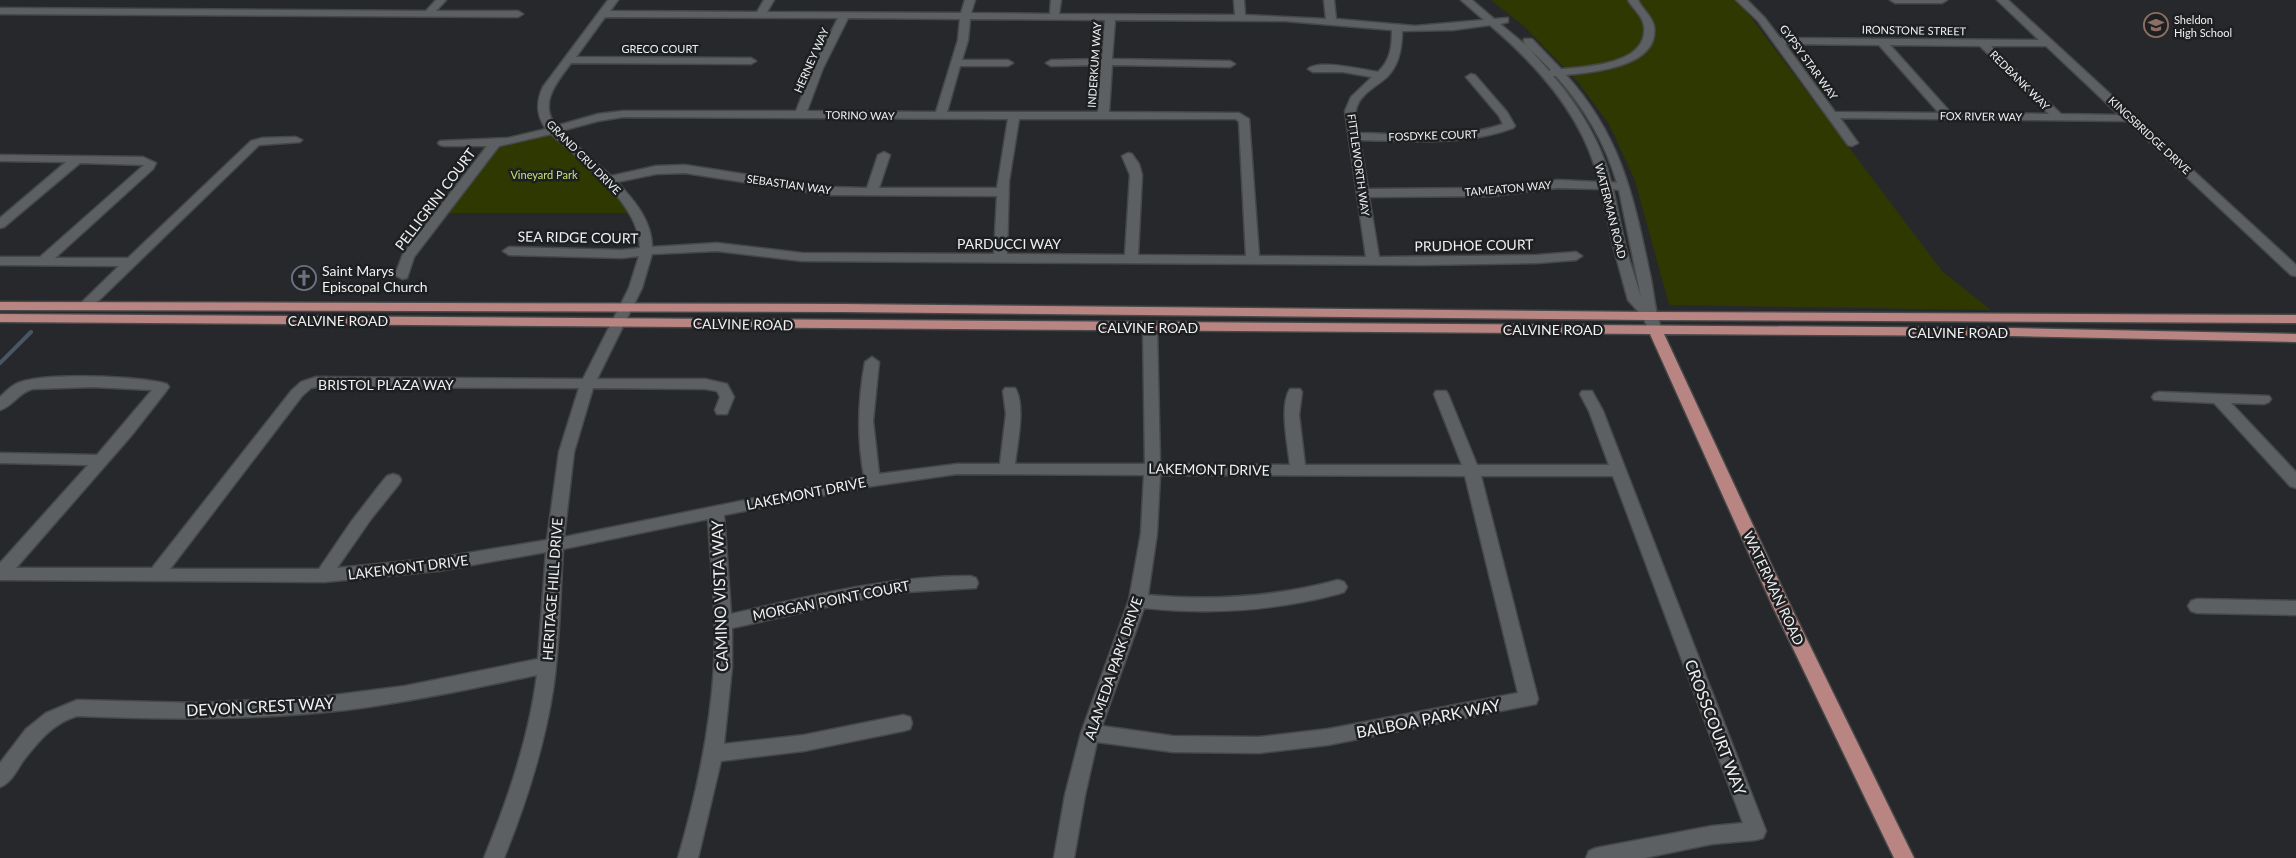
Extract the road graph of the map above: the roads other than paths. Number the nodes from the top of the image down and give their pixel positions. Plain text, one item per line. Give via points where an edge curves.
1 (152, 0) edge
2 (240, 0) edge
3 (441, 0) edge
4 (613, 0) edge
5 (769, 0) edge
6 (970, 0) edge
7 (1056, 0) edge
8 (1239, 0) edge
9 (1329, 0) edge
10 (1466, 0) edge
11 (1482, 0) edge
12 (1633, 0) edge
13 (1741, 0) edge
14 (1895, 0) edge
15 (1942, 0) edge
16 (2002, 0) edge
17 (0, 11) edge
18 (137, 11) junction
19 (224, 12) junction
20 (429, 13) junction
21 (518, 14) dead end
22 (602, 14) junction
23 (760, 15) junction
24 (845, 15) junction
25 (965, 16) junction
26 (1054, 17) junction
27 (1110, 17) junction
28 (1240, 18) junction
29 (1505, 20) junction
30 (1331, 21) junction
31 (1492, 22) junction
32 (1397, 28) junction
33 (1777, 41) junction
34 (1882, 42) junction
35 (1982, 43) junction
36 (2050, 43) junction
37 (568, 60) junction
38 (752, 61) dead end
39 (1106, 62) junction
40 (956, 63) junction
41 (1051, 63) dead end
42 (1008, 64) dead end
43 (1230, 64) dead end
44 (1313, 69) dead end
45 (1560, 72) junction
46 (1545, 73) junction
47 (1382, 76) junction
48 (1471, 77) dead end
49 (800, 115) junction
50 (1104, 115) junction
51 (1831, 115) junction
52 (940, 116) junction
53 (1014, 116) junction
54 (1948, 116) junction
55 (2058, 117) junction
56 (2132, 118) junction
57 (554, 130) junction
58 (1353, 136) junction
59 (296, 140) dead end
60 (444, 143) dead end
61 (496, 143) junction
62 (1852, 143) dead end
63 (884, 155) dead end
64 (1128, 156) dead end
65 (0, 158) edge
66 (77, 159) junction
67 (607, 180) junction
68 (1606, 185) junction
69 (1623, 186) junction
70 (872, 192) junction
71 (1003, 192) junction
72 (1362, 193) junction
73 (0, 224) edge
74 (509, 251) dead end
75 (646, 252) junction
76 (1576, 256) dead end
77 (1000, 258) junction
78 (1131, 259) junction
79 (1253, 260) junction
80 (1373, 260) junction
81 (0, 261) edge
82 (44, 261) junction
83 (131, 262) junction
84 (2296, 272) edge
85 (402, 274) dead end
86 (0, 306) edge
87 (85, 306) junction
88 (146, 306) junction
89 (625, 307) junction
90 (767, 307) junction
91 (1306, 312) junction
92 (0, 318) edge
93 (27, 318) junction
94 (2296, 319) edge
95 (463, 321) junction
96 (616, 323) junction
97 (1652, 323) junction
98 (1150, 328) junction
99 (2296, 338) edge
100 (872, 362) dead end
101 (587, 384) junction
102 (1010, 391) dead end
103 (1295, 392) dead end
104 (1441, 394) dead end
105 (1587, 394) dead end
106 (2159, 397) dead end
107 (2219, 399) junction
108 (2264, 399) dead end
109 (0, 405) edge
110 (722, 410) dead end
111 (0, 458) edge
112 (102, 460) junction
113 (1007, 467) junction
114 (1152, 468) junction
115 (1471, 469) junction
116 (1298, 470) junction
117 (1618, 471) junction
118 (393, 480) dead end
119 (872, 480) junction
120 (2296, 482) edge
121 (716, 511) junction
122 (555, 543) junction
123 (0, 574) edge
124 (156, 575) junction
125 (324, 576) junction
126 (970, 583) dead end
127 (1338, 587) dead end
128 (1138, 601) junction
129 (2197, 606) dead end
130 (2296, 608) edge
131 (723, 623) junction
132 (547, 664) junction
133 (903, 723) dead end
134 (1091, 733) junction
135 (713, 754) junction
136 (0, 778) edge
137 (494, 858) edge
138 (688, 858) edge
139 (1064, 858) edge
140 (1596, 858) edge
141 (1904, 858) edge

1 - 18 street
2 - 19 street
3 - 20 street
4 - 22 street, GRAND CRU DRIVE
5 - 23 street
6 - 25 street
7 - 26 street
8 - 28 street
9 - 30 street
10 - 31 street, WATERMAN ROAD
11 - 29 street, WATERMAN ROAD
12 - 45 street via 1650,26 1650,38 1640,52 1615,64
13 - 33 street, GYPSY STAR WAY
14 - 15 street
16 - 36 street, KINGSBRIDGE DRIVE
17 - 18 street
18 - 19 street
19 - 20 street
20 - 21 street
22 - 23 street
22 - 37 street, GRAND CRU DRIVE
23 - 24 street
24 - 25 street
24 - 49 street, HERNEY WAY via 818,68
25 - 26 street
25 - 40 street via 963,40
26 - 27 street
27 - 28 street
27 - 39 street, INDERKUM WAY
28 - 30 street
29 - 31 street
29 - 45 street, WATERMAN ROAD
30 - 32 street
31 - 32 street via 1444,28
31 - 46 street, WATERMAN ROAD via 1524,49
32 - 47 street, FITTLEWORTH WAY via 1397,50
33 - 34 street, IRONSTONE STREET
33 - 51 street, GYPSY STAR WAY
34 - 35 street, IRONSTONE STREET
34 - 54 street
35 - 36 street, IRONSTONE STREET
35 - 55 street, REDBANK WAY
36 - 56 street, KINGSBRIDGE DRIVE
37 - 38 street, GRECO COURT
37 - 57 street, GRAND CRU DRIVE via 548,87 543,102 544,117
39 - 41 street
39 - 43 street
39 - 50 street, INDERKUM WAY
40 - 42 street
40 - 52 street
44 - 47 street via 1343,69
45 - 46 street
45 - 69 street, WATERMAN ROAD via 1591,114 1613,156
46 - 68 street, WATERMAN ROAD via 1568,102 1594,147
47 - 58 street, FITTLEWORTH WAY via 1352,105
48 - 58 street, FOSDYKE COURT via 1482,94 1508,120 1509,126 1502,130 1462,135
49 - 52 street, TORINO WAY
49 - 57 street, TORINO WAY via 623,114 584,120
50 - 53 street, TORINO WAY
50 - 79 street, TORINO WAY via 1239,116 1245,121
51 - 54 street, FOX RIVER WAY
51 - 62 street, GYPSY STAR WAY
52 - 53 street, TORINO WAY
53 - 71 street
54 - 55 street, FOX RIVER WAY
55 - 56 street, FOX RIVER WAY
56 - 84 street, KINGSBRIDGE DRIVE
57 - 61 street, TORINO WAY
57 - 67 street, GRAND CRU DRIVE
58 - 72 street, FITTLEWORTH WAY
59 - 83 street via 255,143
60 - 61 street, TORINO WAY
61 - 85 street, PELLIGRINI COURT via 408,257
63 - 70 street
64 - 78 street via 1136,175
65 - 66 street
66 - 73 street
66 - 82 street via 143,160 150,164
67 - 70 street, SEBASTIAN WAY via 656,170 685,169 813,190
67 - 75 street, GRAND CRU DRIVE via 638,213
68 - 69 street, TAMEATON WAY
68 - 72 street, TAMEATON WAY via 1558,184 1492,192
68 - 97 street, WATERMAN ROAD via 1635,300
69 - 97 street, WATERMAN ROAD
70 - 71 street, SEBASTIAN WAY
71 - 77 street via 1004,230
72 - 80 street, FITTLEWORTH WAY
74 - 75 street, SEA RIDGE COURT
75 - 77 street, PARDUCCI WAY via 716,247 802,257
75 - 89 street, GRAND CRU DRIVE via 639,280
76 - 80 street, PRUDHOE COURT
77 - 78 street, PARDUCCI WAY
78 - 79 street, PARDUCCI WAY
79 - 80 street, PARDUCCI WAY
81 - 82 street
82 - 83 street
83 - 87 street
86 - 87 main road, CALVINE ROAD
87 - 88 main road, CALVINE ROAD
88 - 89 main road, CALVINE ROAD
88 - 93 main road via 128,313 49,312
89 - 90 main road, CALVINE ROAD
89 - 95 main road via 608,316 496,315
89 - 96 street, GRAND CRU DRIVE
90 - 91 main road, CALVINE ROAD
90 - 96 main road via 740,316 634,315
91 - 97 main road, CALVINE ROAD
91 - 98 main road via 1272,319 1163,319
92 - 93 main road, CALVINE ROAD
93 - 95 main road, CALVINE ROAD
94 - 97 main road, CALVINE ROAD
95 - 96 main road, CALVINE ROAD
96 - 98 main road, CALVINE ROAD
96 - 101 street, HERITAGE HILL DRIVE
97 - 98 main road, CALVINE ROAD
97 - 99 main road, CALVINE ROAD
97 - 141 main road, WATERMAN ROAD via 1782,607
98 - 114 street, ALAMEDA PARK DRIVE
100 - 119 street via 865,411
101 - 110 street via 705,384 722,387 727,397
101 - 122 street, HERITAGE HILL DRIVE via 567,446
101 - 124 street, BRISTOL PLAZA WAY via 316,382 306,385
102 - 113 street via 1013,414
103 - 116 street via 1292,415
104 - 115 street
105 - 117 street
106 - 107 street
107 - 108 street
107 - 120 street
109 - 112 street via 25,386 40,383 128,383 162,387
111 - 112 street
112 - 123 street
113 - 114 street, LAKEMONT DRIVE
113 - 119 street, LAKEMONT DRIVE via 941,470
114 - 116 street, LAKEMONT DRIVE
114 - 128 street, ALAMEDA PARK DRIVE via 1149,542
115 - 116 street, LAKEMONT DRIVE
115 - 117 street, LAKEMONT DRIVE
115 - 134 street, BALBOA PARK WAY via 1529,699 1328,737 1259,745 1173,744
117 - 140 street, CROSSCOURT WAY via 1756,831 1712,835
118 - 125 street via 370,506
119 - 121 street, LAKEMONT DRIVE
121 - 122 street, LAKEMONT DRIVE
121 - 131 street, CAMINO VISTA WAY
122 - 125 street, LAKEMONT DRIVE via 416,568
122 - 132 street, HERITAGE HILL DRIVE
123 - 124 street, LAKEMONT DRIVE
124 - 125 street, LAKEMONT DRIVE
126 - 131 street, MORGAN POINT COURT via 916,583 884,587
127 - 128 street via 1280,601 1241,606 1178,606
128 - 134 street, ALAMEDA PARK DRIVE
129 - 130 street
131 - 135 street, CAMINO VISTA WAY via 720,708
132 - 136 street, DEVON CREST WAY via 450,686 319,705 208,711 71,710 55,715 36,732
132 - 137 street, HERITAGE HILL DRIVE via 533,747
133 - 135 street via 804,743
134 - 139 street, ALAMEDA PARK DRIVE
135 - 138 street, CAMINO VISTA WAY

